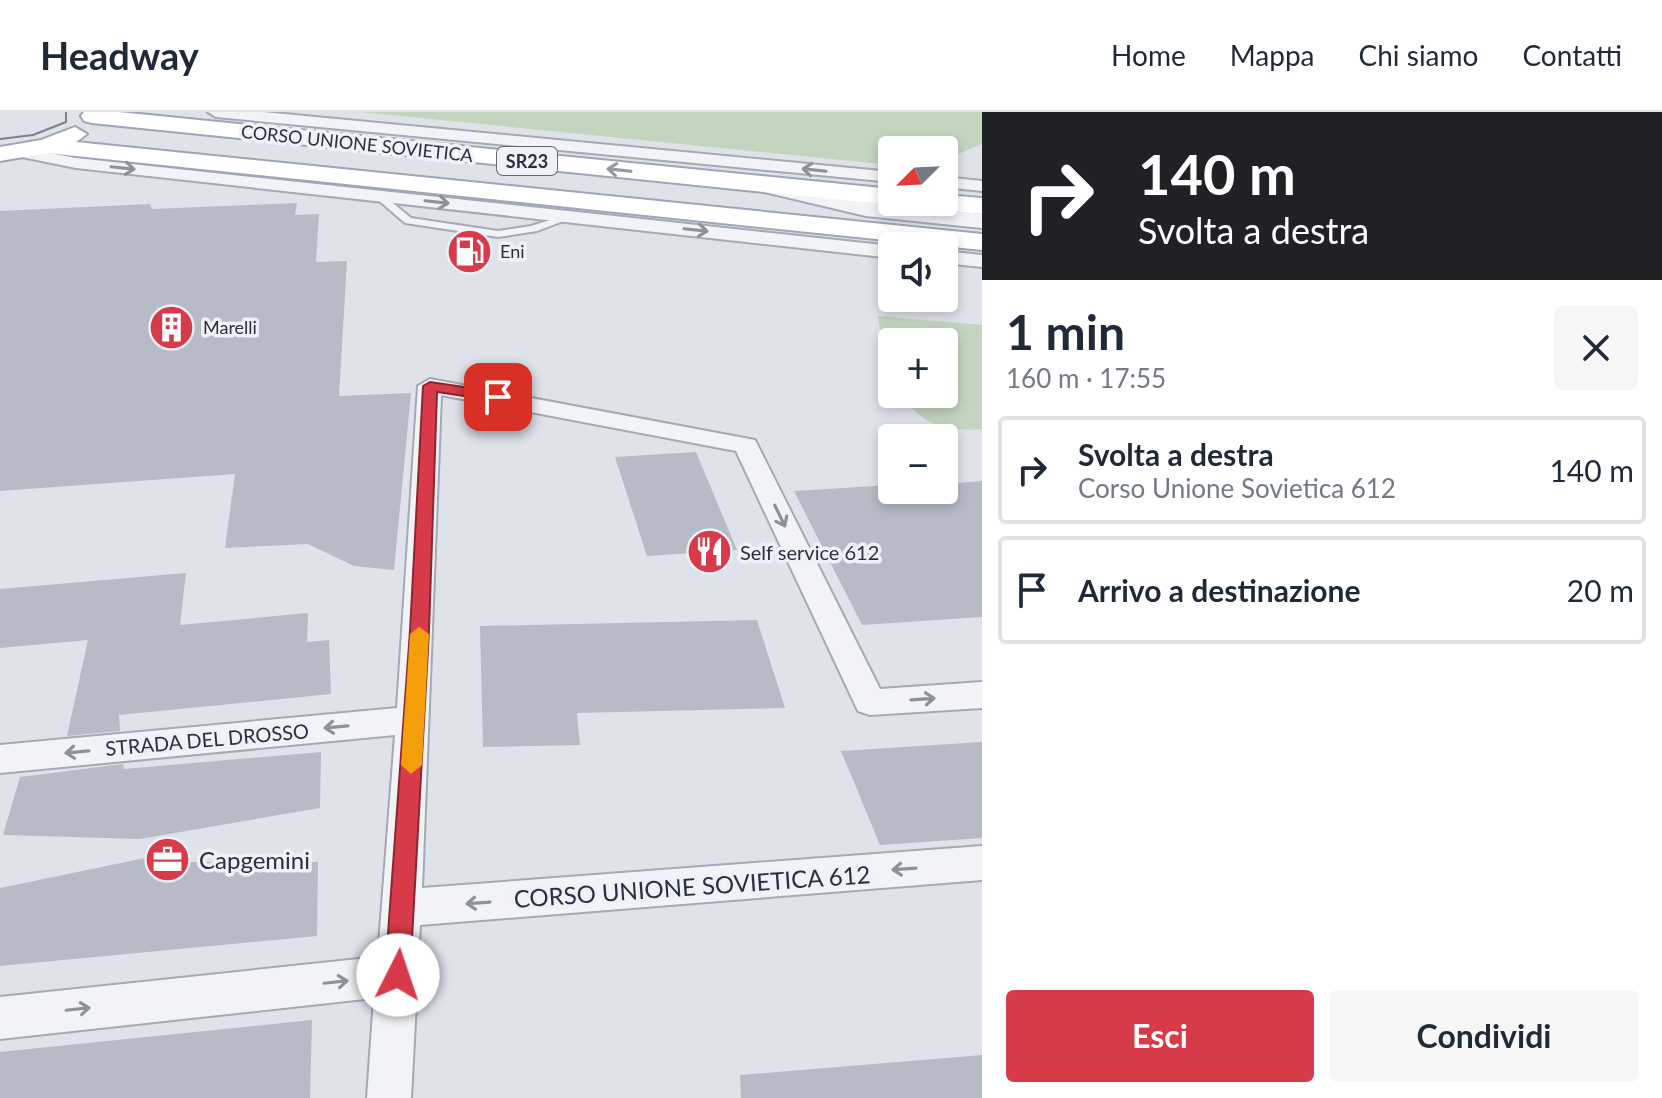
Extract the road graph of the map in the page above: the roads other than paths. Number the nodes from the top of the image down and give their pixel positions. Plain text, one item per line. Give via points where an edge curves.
1 (216, 112) edge
2 (91, 114) edge
3 (47, 146) junction
4 (9, 153) edge
5 (878, 183) edge
6 (958, 183) edge
7 (764, 185) junction
8 (878, 185) edge
9 (982, 186) edge
10 (364, 189) junction
11 (958, 204) edge
12 (982, 206) edge
13 (866, 209) junction
14 (735, 216) junction
15 (982, 221) edge
16 (982, 242) edge
17 (878, 250) edge
18 (958, 258) edge
19 (982, 261) edge
20 (982, 695) edge
21 (414, 720) junction
22 (0, 759) edge
23 (982, 863) edge
24 (402, 908) junction
25 (398, 975) junction
26 (0, 1018) edge
27 (389, 1098) edge

5 -> 1 street, CORSO UNIONE SOVIETICA
2 - 3 main road, SR23 via 82,130
7 -> 2 main road, CORSO UNIONE SOVIETICA / SR23
3 - 4 main road, SR23
3 - 10 main road, CORSO UNIONE SOVIETICA / SR23
4 -> 10 street, CORSO UNIONE SOVIETICA
6 - 9 street
7 - 8 main road, CORSO UNIONE SOVIETICA / SR23 via 812,190
7 - 13 street
10 - 14 main road, CORSO UNIONE SOVIETICA / SR23
10 -> 17 street, CORSO UNIONE SOVIETICA
11 - 12 main road
13 - 14 street
13 - 15 street
14 - 16 main road, CORSO UNIONE SOVIETICA / SR23
18 - 19 street
21 -> 20 street via 430,386 746,445 870,702
21 -> 22 street, STRADA DEL DROSSO
21 - 24 street
23 -> 24 street, CORSO UNIONE SOVIETICA 612
24 - 25 street
26 -> 25 street
25 - 27 street

